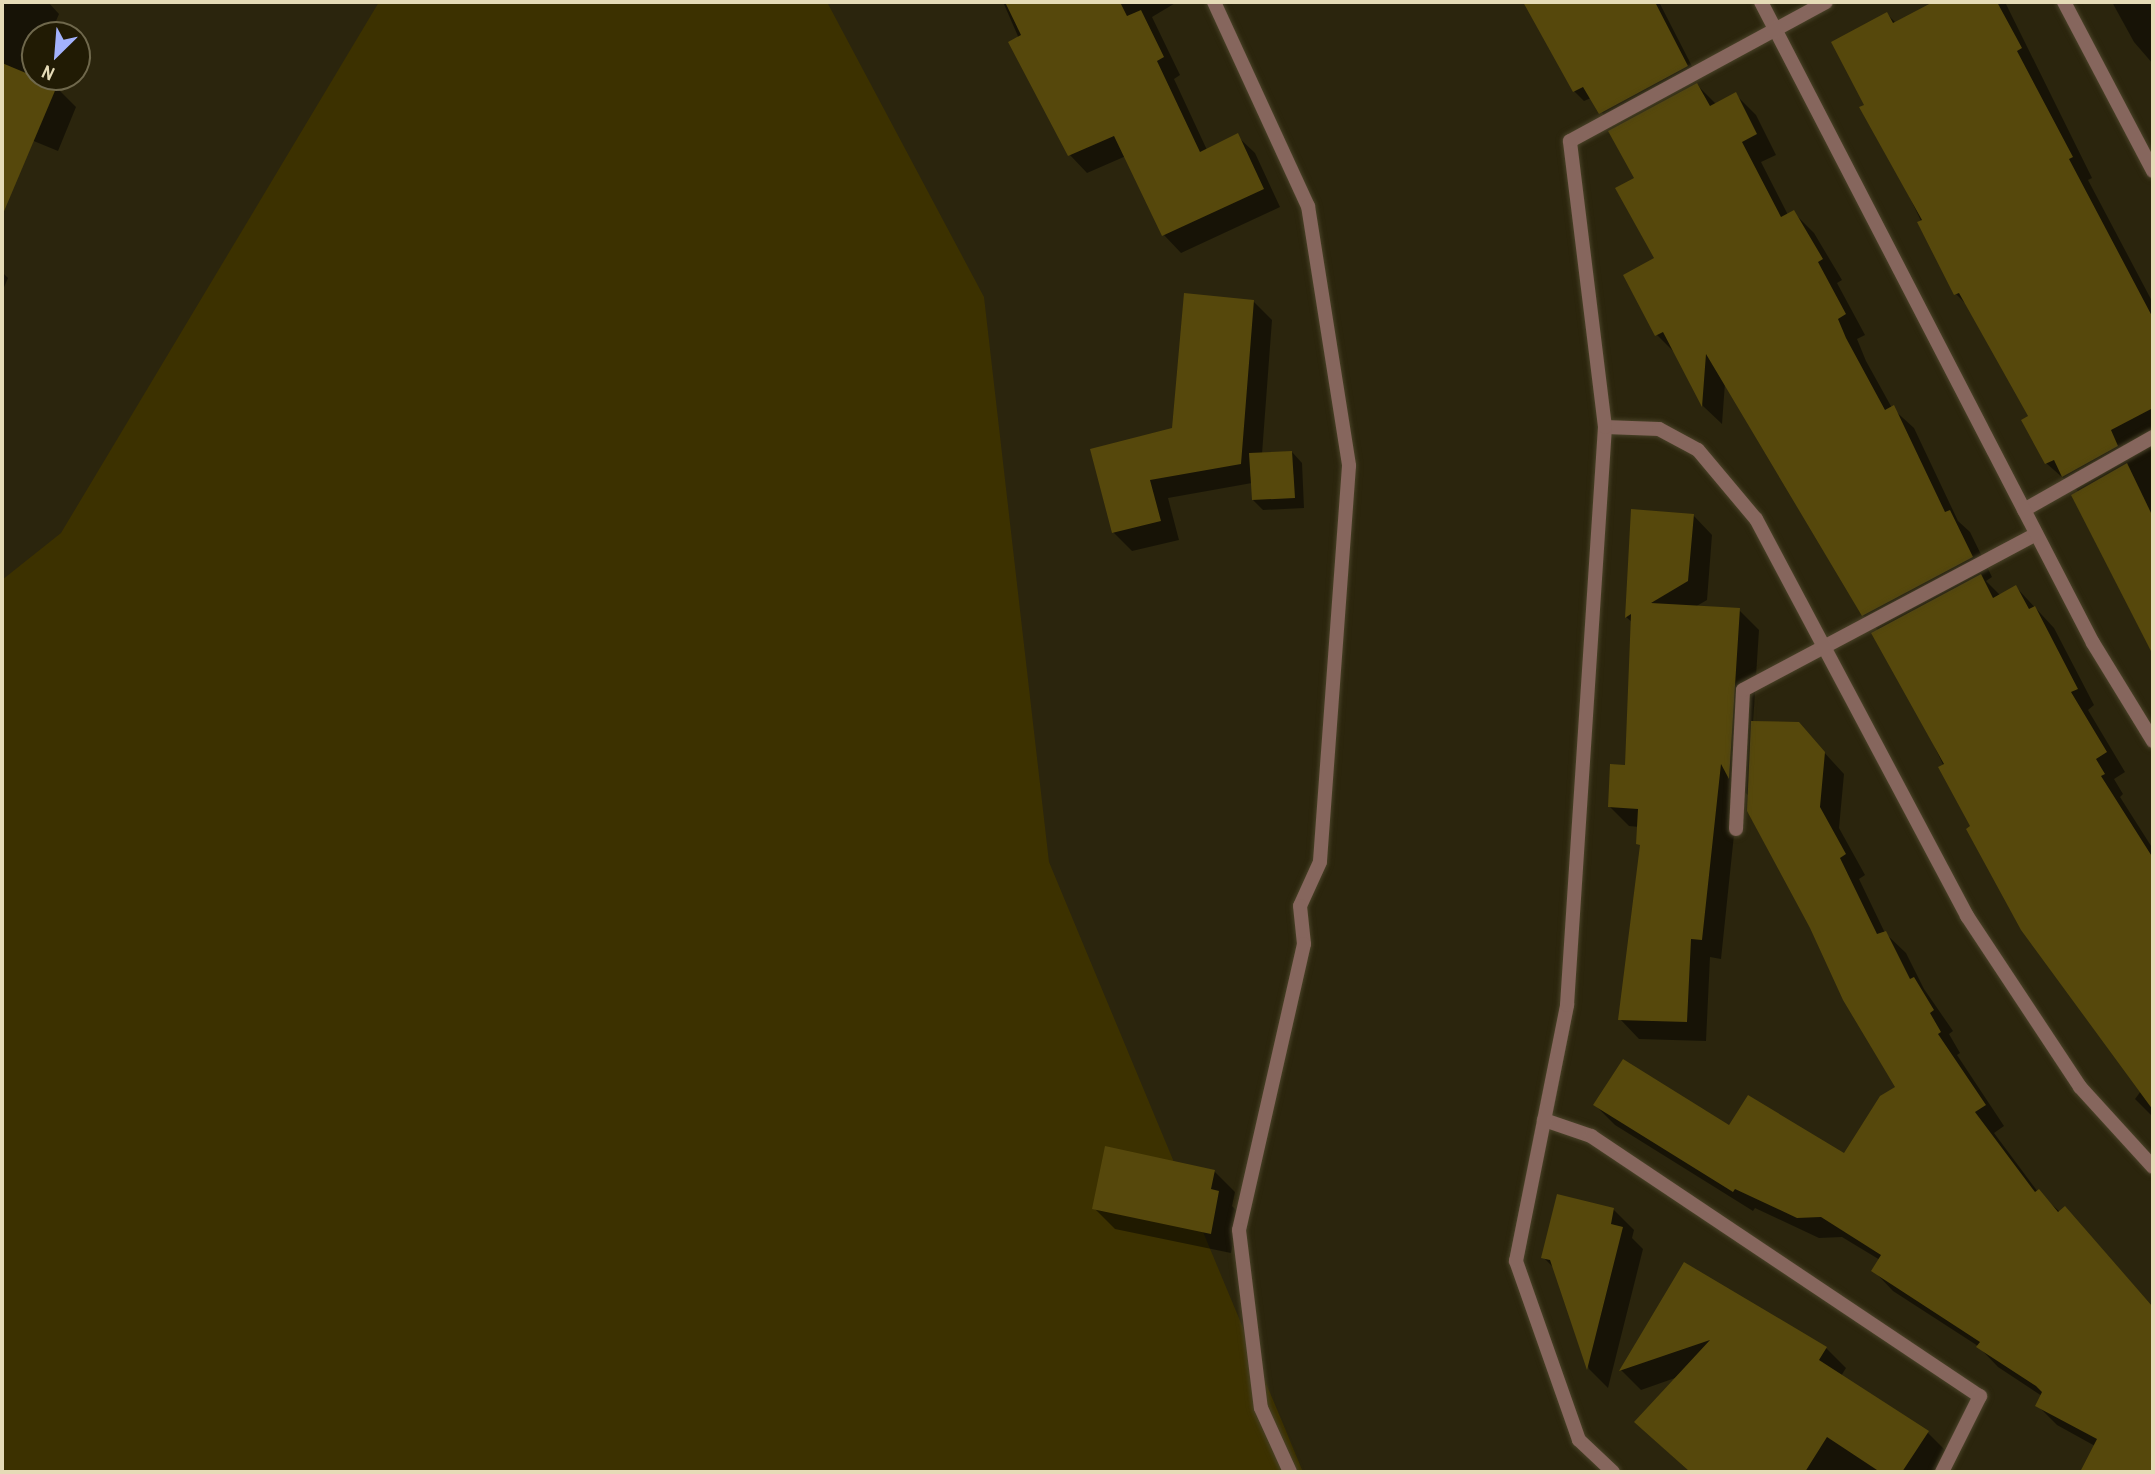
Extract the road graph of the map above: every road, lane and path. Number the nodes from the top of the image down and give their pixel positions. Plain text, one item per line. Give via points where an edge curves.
1 (1214, 2) edge
2 (1761, 2) edge
3 (1826, 2) edge
4 (2064, 2) edge
5 (1775, 29) junction
6 (2153, 171) edge
7 (1605, 427) junction
8 (2153, 437) edge
9 (2024, 510) junction
10 (2036, 534) junction
11 (1825, 648) junction
12 (2153, 741) edge
13 (1736, 829) dead end
14 (1544, 1120) junction
15 (2153, 1167) edge
16 (1290, 1472) edge
17 (1614, 1472) edge
18 (1942, 1472) edge

1 - 16 street via 1308,206 1349,466 1320,862 1300,906 1304,944 1238,1230 1261,1408
2 - 5 street
3 - 5 street
4 - 6 street
5 - 7 street via 1570,141
5 - 9 street
7 - 11 street via 1659,429 1698,450 1756,519
7 - 14 street via 1567,1005
8 - 9 street
9 - 10 street
10 - 11 street
10 - 12 street via 2093,643
11 - 13 street via 1743,690
11 - 15 street via 1968,916 2080,1087
14 - 17 street via 1516,1261 1579,1440
14 - 18 street via 1591,1136 1980,1396

